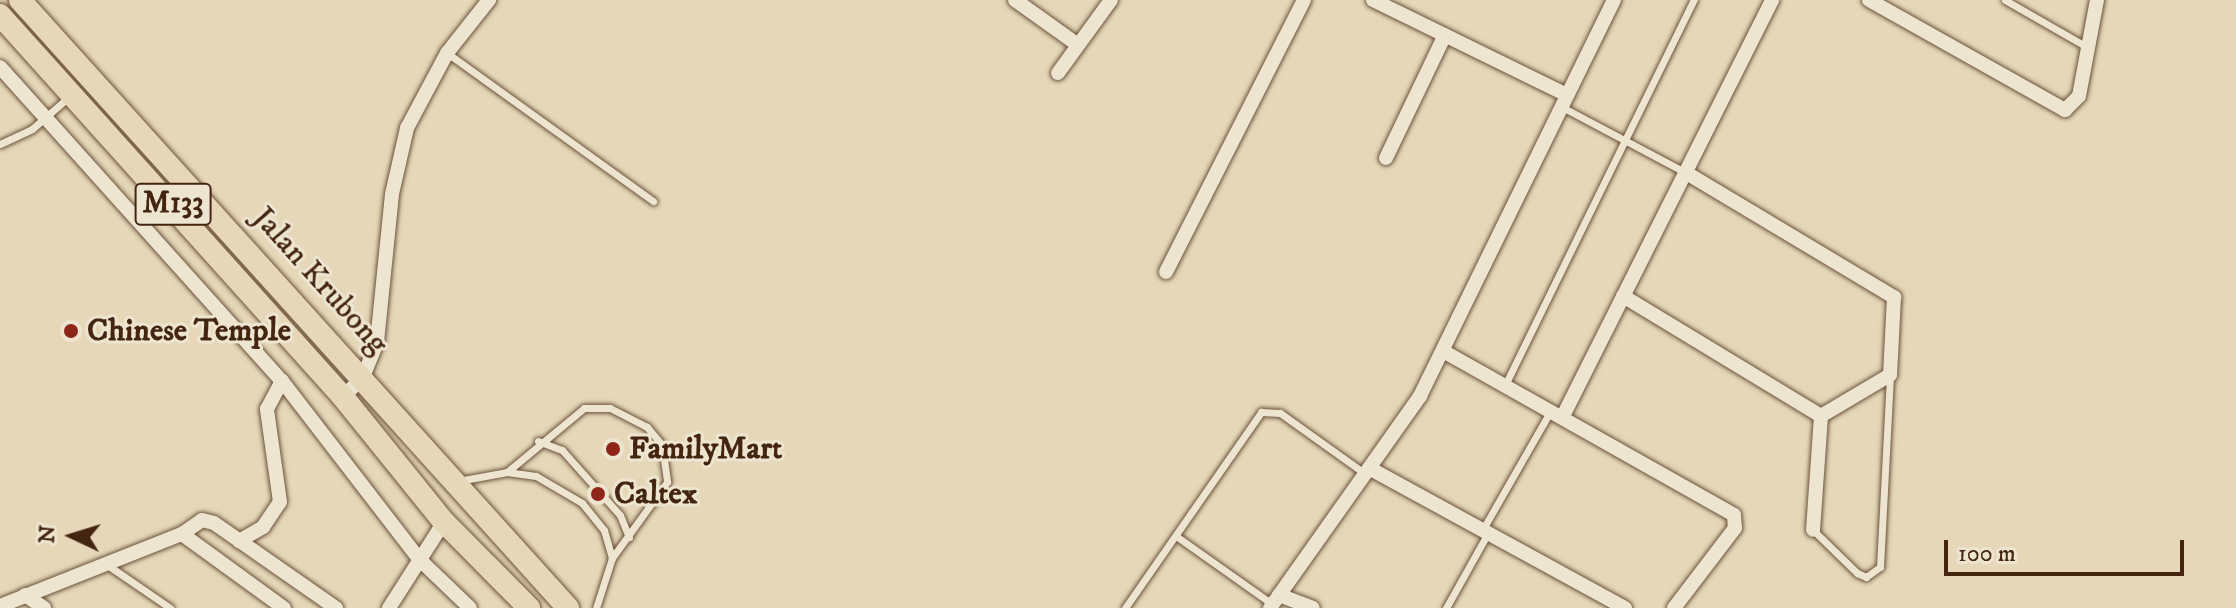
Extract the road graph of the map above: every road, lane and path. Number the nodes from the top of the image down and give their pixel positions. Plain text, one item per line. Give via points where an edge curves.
1 (20, 0) edge
2 (489, 0) edge
3 (1015, 0) edge
4 (1111, 0) edge
5 (1304, 0) edge
6 (1373, 0) edge
7 (1614, 0) edge
8 (1694, 0) edge
9 (1772, 0) edge
10 (1869, 0) edge
11 (2005, 0) edge
12 (2097, 0) edge
13 (0, 15) edge
14 (1445, 35) junction
15 (1078, 45) junction
16 (2089, 49) junction
17 (447, 53) junction
18 (0, 67) edge
19 (1058, 73) dead end
20 (74, 92) junction
21 (1564, 101) junction
22 (47, 117) junction
23 (1625, 139) junction
24 (0, 144) edge
25 (1386, 158) dead end
26 (1685, 172) junction
27 (653, 201) dead end
28 (1166, 272) dead end
29 (1623, 296) junction
30 (1443, 351) junction
31 (1890, 375) junction
32 (363, 377) junction
33 (282, 381) junction
34 (1505, 385) junction
35 (343, 397) junction
36 (1557, 413) junction
37 (1821, 416) junction
38 (538, 441) junction
39 (1366, 470) junction
40 (507, 472) junction
41 (448, 483) junction
42 (444, 522) junction
43 (1813, 530) joint
44 (1485, 532) junction
45 (182, 534) junction
46 (1176, 536) junction
47 (629, 537) junction
48 (239, 541) junction
49 (612, 558) junction
50 (101, 560) junction
51 (420, 560) junction
52 (25, 595) junction
53 (1274, 602) edge
54 (0, 606) edge
55 (44, 608) edge
56 (170, 608) edge
57 (284, 608) edge
58 (336, 608) edge
59 (389, 608) edge
60 (470, 608) edge
61 (529, 608) edge
62 (568, 608) edge
63 (596, 608) edge
64 (1125, 608) edge
65 (1313, 608) edge
66 (1446, 608) edge
67 (1625, 608) edge
68 (1674, 608) edge

1 - 32 main road, Jalan Krubong / M133
2 - 17 street
3 - 15 street
4 - 15 street
5 - 28 street
6 - 14 street
7 - 21 street
8 - 23 lane
9 - 26 street
10 - 16 street via 2065,110 2079,96
11 - 16 lane
12 - 16 street
13 - 20 main road, Jalan Krubong / M133
14 - 21 street
14 - 25 street
15 - 19 street
17 - 27 lane
17 - 32 street via 396,162 377,342
18 - 22 street
20 - 22 lane
20 - 35 main road, Jalan Krubong / M133
21 - 23 lane
21 - 30 street
22 - 24 lane
22 - 33 street
23 - 26 lane
23 - 34 lane
26 - 29 street
26 - 31 street via 1894,297
29 - 36 street
29 - 37 street
30 - 34 street
30 - 39 street
31 - 37 street
31 - 43 lane via 1880,567 1857,573
32 - 35 street
32 - 41 main road, Jalan Krubong / M133
33 - 48 street via 267,409 280,502 263,527
33 - 51 street
34 - 36 street
35 - 42 main road, Jalan Krubong / M133
36 - 44 lane
36 - 68 street via 1734,515 1735,528
37 - 43 street
38 - 40 lane
38 - 47 lane via 562,450 620,515
38 - 47 lane via 584,408 610,408 647,427 670,467
39 - 44 street
39 - 46 lane via 1280,413 1261,412
39 - 53 street
40 - 41 lane
40 - 49 lane via 536,476 582,503 604,530
41 - 62 main road, Jalan Krubong / M133
42 - 51 street
42 - 61 main road, Jalan Krubong / M133
44 - 66 lane
44 - 67 street
45 - 48 street via 202,520
45 - 50 street
45 - 57 street
46 - 53 lane
46 - 64 lane
47 - 49 lane
48 - 58 street
49 - 63 lane
50 - 52 street
50 - 56 lane
51 - 59 street
51 - 60 street
52 - 54 street
52 - 55 street
53 - 65 street

